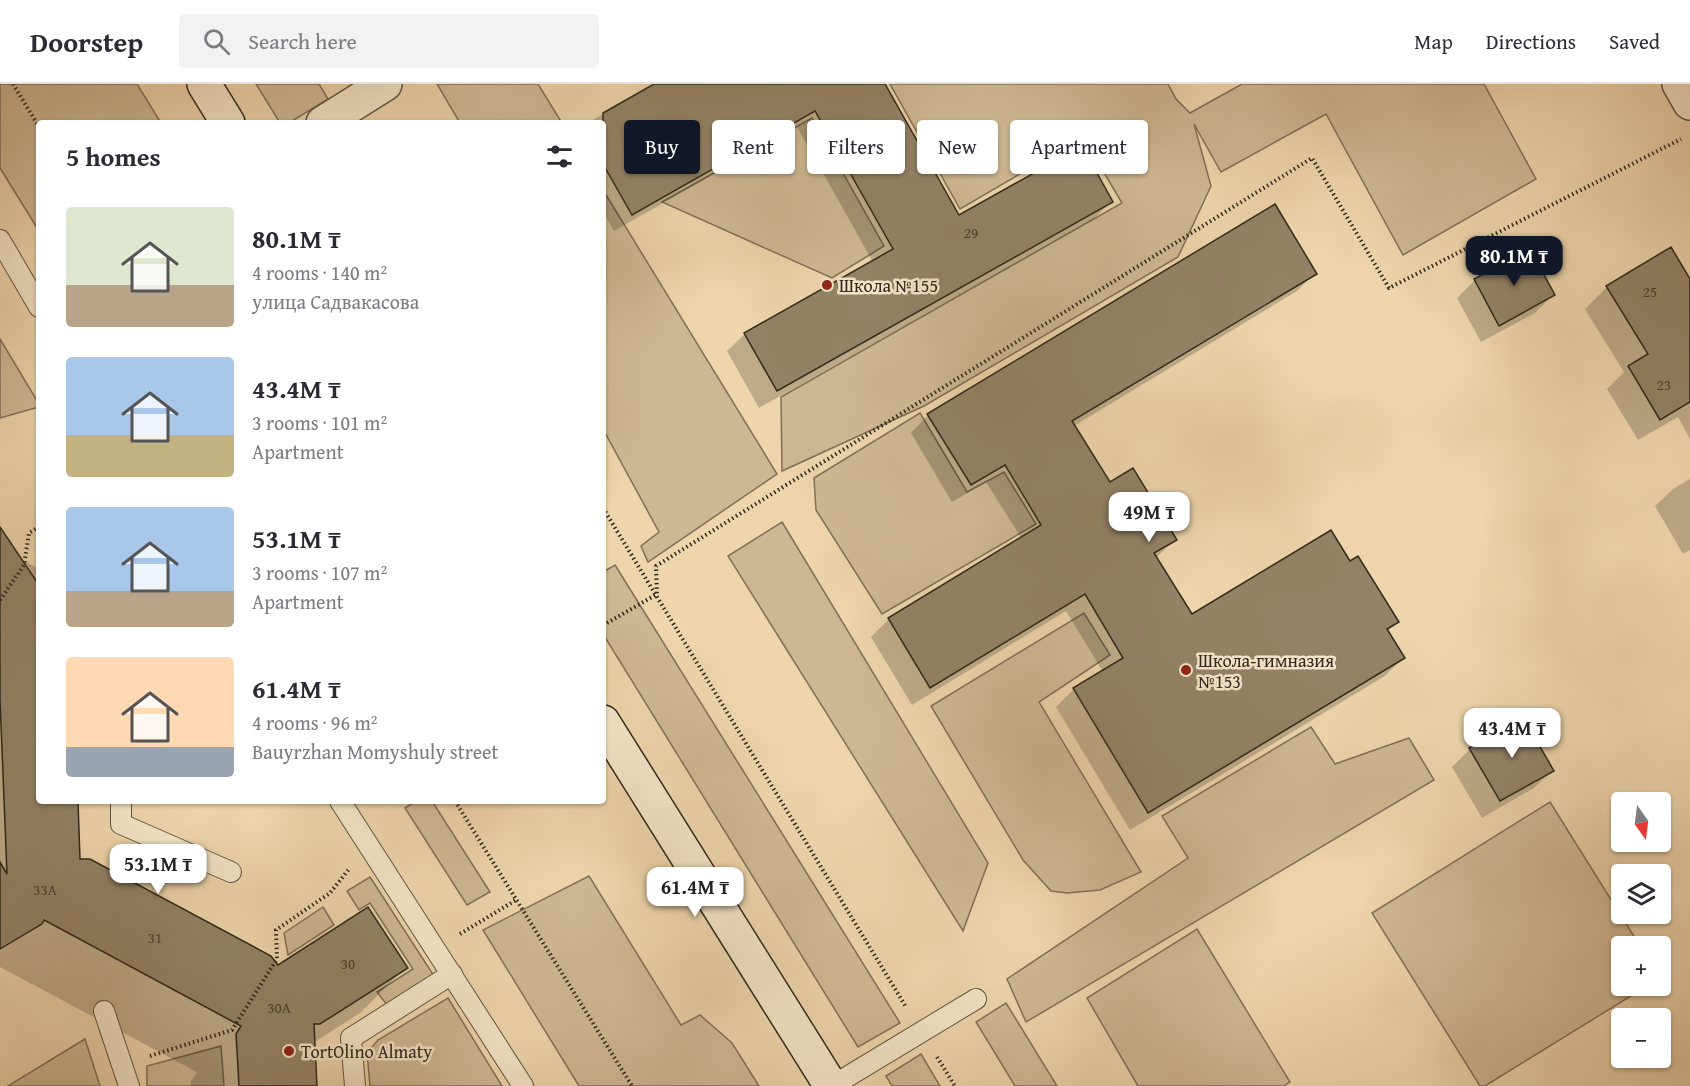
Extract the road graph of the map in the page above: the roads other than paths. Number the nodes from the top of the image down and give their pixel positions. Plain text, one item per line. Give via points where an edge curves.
1 (204, 84) edge
2 (385, 84) edge
3 (1679, 84) edge
4 (1690, 103) edge
5 (226, 120) edge
6 (328, 120) edge
7 (0, 240) edge
8 (36, 302) edge
9 (606, 727) edge
10 (120, 804) edge
11 (342, 804) edge
12 (231, 872) dead end
13 (452, 974) junction
14 (976, 999) dead end
15 (104, 1011) dead end
16 (129, 1086) edge
17 (355, 1086) edge
18 (522, 1086) edge
19 (832, 1086) edge

1 - 5 main road
2 - 6 main road
3 - 4 main road
7 - 8 lane
9 - 19 main road
10 - 12 lane via 121,824
11 - 13 lane
13 - 17 lane via 351,1038
13 - 18 lane
14 - 19 lane
15 - 16 lane

